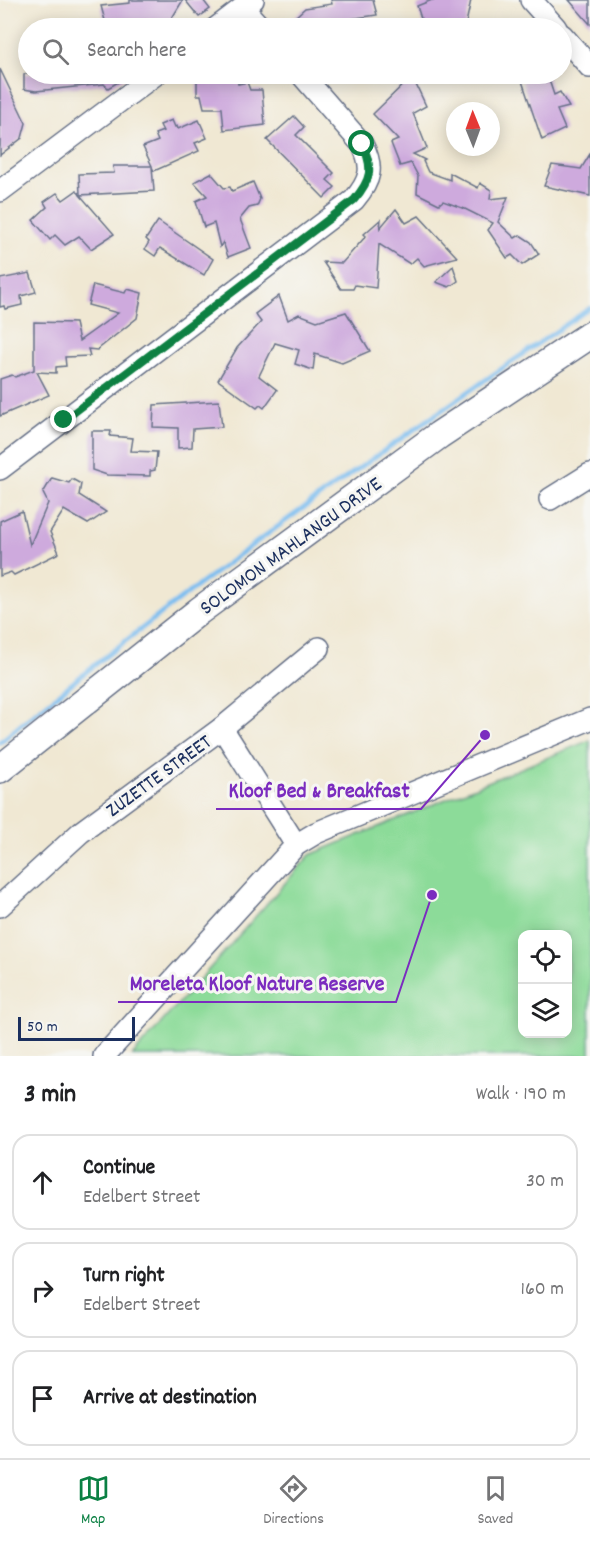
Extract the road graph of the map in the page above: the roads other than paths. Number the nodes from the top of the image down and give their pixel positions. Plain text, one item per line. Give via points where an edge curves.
1 (531, 0) edge
2 (248, 4) edge
3 (229, 18) edge
4 (256, 18) edge
5 (547, 18) edge
6 (572, 47) edge
7 (590, 67) edge
8 (143, 84) edge
9 (309, 84) edge
10 (0, 191) edge
11 (590, 335) edge
12 (0, 469) edge
13 (590, 474) edge
14 (550, 499) dead end
15 (319, 648) dead end
16 (590, 719) edge
17 (222, 728) junction
18 (0, 769) edge
19 (296, 845) junction
20 (0, 906) edge
21 (104, 1056) edge

1 - 5 street
2 - 3 street
2 - 4 street
6 - 7 street
8 - 10 street
9 - 12 street via 369,157 365,186 354,200
11 - 18 main road, SOLOMON MAHLANGU DRIVE via 439,435 199,611
13 - 14 street
15 - 17 street, ZUZETTE STREET
16 - 19 street via 316,833
17 - 19 street
17 - 20 street, ZUZETTE STREET via 81,832
19 - 21 street

